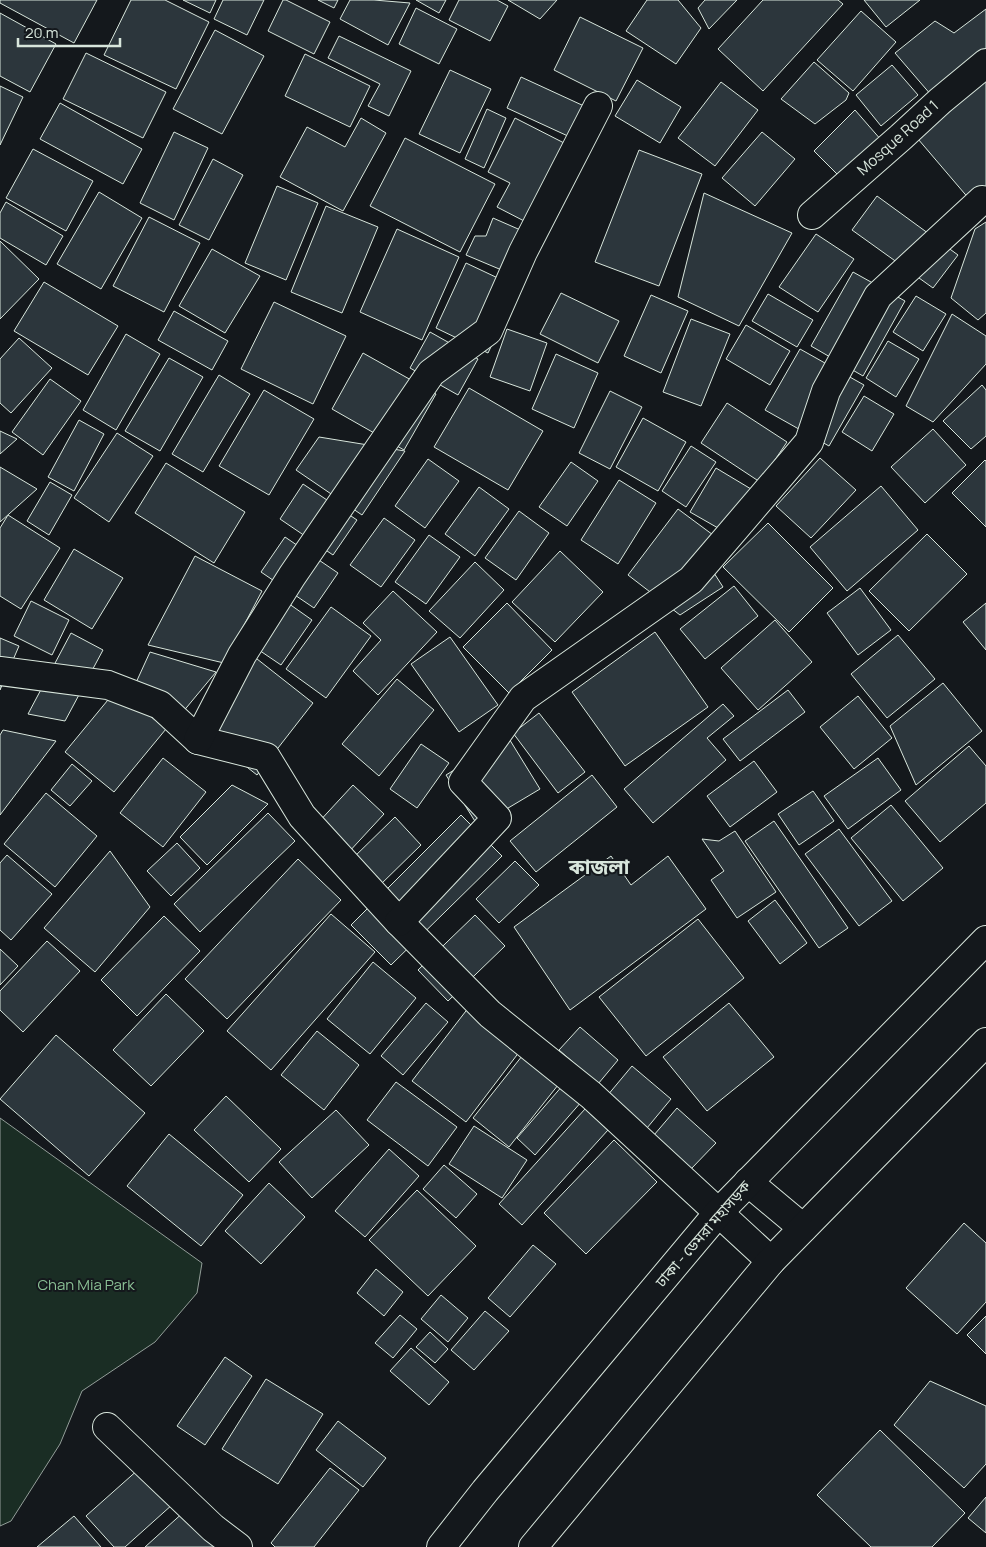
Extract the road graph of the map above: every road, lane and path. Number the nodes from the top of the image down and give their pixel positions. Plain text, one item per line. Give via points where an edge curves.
1 (986, 63) edge
2 (598, 106) dead end
3 (982, 200) dead end
4 (812, 215) dead end
5 (0, 671) edge
6 (198, 740) junction
7 (399, 922) junction
8 (986, 940) edge
9 (986, 1042) edge
10 (748, 1182) junction
11 (719, 1212) junction
12 (803, 1228) junction
13 (771, 1261) junction
14 (107, 1427) dead end
15 (238, 1547) edge
16 (441, 1547) edge
17 (533, 1547) edge

1 - 4 street, Mosque Road 1
2 - 6 street via 523,252 488,330 431,373 292,576 242,655
3 - 7 street via 878,296 826,391 809,442 690,580 523,698 463,782 497,818
5 - 6 street via 108,685 160,705
6 - 7 street via 266,757 302,816
7 - 11 street via 490,1014 591,1095
8 - 10 street, ঢাকা - ডেমরা মহাসড়ক
9 - 12 street
10 - 11 street, ঢাকা - ডেমরা মহাসড়ক
10 - 12 street
11 - 13 street
11 - 16 street, ঢাকা - ডেমরা মহাসড়ক via 485,1490
12 - 13 street
13 - 17 street
14 - 15 street via 213,1528

